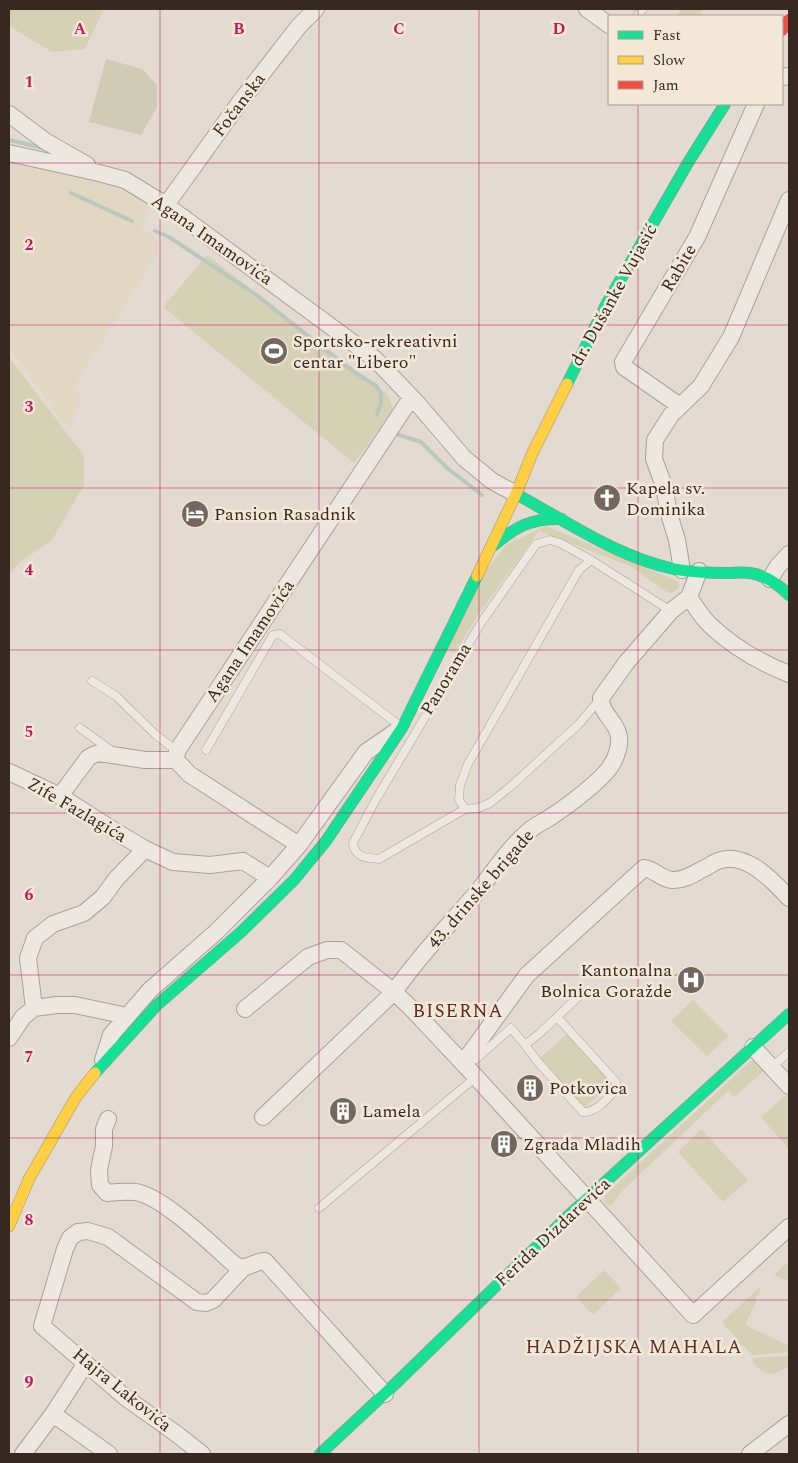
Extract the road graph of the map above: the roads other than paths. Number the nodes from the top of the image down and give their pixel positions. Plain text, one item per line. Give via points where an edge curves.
1 (316, 9) edge
2 (587, 9) edge
3 (608, 24) edge
4 (756, 105) edge
5 (718, 106) edge
6 (9, 114) edge
7 (9, 153) edge
8 (100, 173) junction
9 (789, 200) edge
10 (166, 205) junction
11 (411, 398) junction
12 (680, 406) junction
13 (516, 494) junction
14 (563, 519) junction
15 (490, 548) junction
16 (789, 554) edge
17 (591, 560) junction
18 (690, 571) junction
19 (770, 579) junction
20 (789, 595) edge
21 (689, 597) junction
22 (671, 611) junction
23 (789, 674) edge
24 (92, 681) dead end
25 (601, 698) junction
26 (80, 728) dead end
27 (402, 728) junction
28 (206, 750) dead end
29 (117, 755) junction
30 (176, 756) junction
31 (9, 772) edge
32 (60, 796) junction
33 (465, 809) junction
34 (299, 844) junction
35 (145, 848) junction
36 (270, 878) junction
37 (789, 898) edge
38 (394, 992) junction
39 (580, 996) dead end
40 (34, 1008) junction
41 (245, 1009) dead end
42 (789, 1014) edge
43 (127, 1016) junction
44 (558, 1017) junction
45 (9, 1038) edge
46 (525, 1045) junction
47 (753, 1047) junction
48 (789, 1052) edge
49 (463, 1062) junction
50 (100, 1066) junction
51 (772, 1067) junction
52 (476, 1077) junction
53 (789, 1086) edge
54 (263, 1117) dead end
55 (108, 1119) dead end
56 (587, 1200) junction
57 (319, 1208) dead end
58 (9, 1226) edge
59 (789, 1227) edge
60 (243, 1268) junction
61 (86, 1363) junction
62 (385, 1394) junction
63 (53, 1414) junction
64 (789, 1424) edge
65 (23, 1454) edge
66 (109, 1454) edge
67 (202, 1454) edge
68 (320, 1454) edge
69 (750, 1454) edge

1 - 10 street, Fočanska via 240,102
2 - 3 street
4 - 12 street, Rabite via 697,237 623,362 624,367
5 - 13 main road, dr. Dušanke Vujasić via 607,303 532,454
6 - 8 street via 45,141
7 - 8 street, Agana Imamovića
8 - 10 street, Agana Imamovića via 125,180
9 - 12 street via 731,338 701,386
10 - 11 street, Agana Imamovića via 374,359
11 - 13 street, Agana Imamovića via 464,458 492,481
11 - 30 street, Agana Imamovića
12 - 18 street via 655,440 654,458 677,540
13 - 14 main road, Agana Imamovića
13 - 15 main road, dr. Dušanke Vujasić
14 - 15 main road via 532,520
14 - 18 main road, Agana Imamovića via 628,553
15 - 27 main road, dr. Dušanke Vujasić
16 - 19 street
17 - 22 lane, Panorama
17 - 33 lane via 579,570 468,764 460,785 459,800
17 - 33 lane, Panorama via 550,540 536,544 481,622 380,792 353,843 354,849 364,858 379,859
18 - 19 main road, Agana Imamovića via 750,573
18 - 21 street
19 - 20 main road
21 - 22 street
21 - 23 street via 709,624 734,644 772,668
22 - 25 street
24 - 30 lane via 116,696
25 - 33 lane via 579,724 510,787 478,808
25 - 38 street, 43. drinske brigade via 600,704 618,734 618,748 612,765 582,793 530,830
26 - 29 lane
27 - 28 lane via 280,634 273,636
27 - 34 street via 366,752
27 - 50 main road, dr. Dušanke Vujasić via 326,841 294,880 158,1005
29 - 30 street via 145,760
29 - 32 street via 92,755
30 - 34 street via 189,774
31 - 32 street, Zife Fazlagića
32 - 35 street, Zife Fazlagića
34 - 36 street
35 - 36 street, Zife Fazlagića via 173,862 210,865 243,861
35 - 40 street, Zife Fazlagića via 103,897 84,913 54,924 35,938 28,958
36 - 43 street via 216,932 150,990
37 - 49 street via 758,868 735,859 719,860 686,878 673,880 644,868 527,975
38 - 41 street via 341,950 327,950 308,957
38 - 49 street
38 - 54 street, 43. drinske brigade
39 - 44 lane
40 - 43 street via 75,1005
40 - 45 street via 23,1017
42 - 47 main road, Ferida Dizdarevića
43 - 50 street via 111,1035
44 - 46 lane
44 - 46 lane via 616,1082 616,1088 595,1109 583,1112
46 - 49 lane via 511,1028 476,1059
47 - 51 street
47 - 56 main road, Ferida Dizdarevića
48 - 51 lane
49 - 52 street
50 - 58 main road, dr. Dušanke Vujasić via 76,1097 29,1180
51 - 53 street
52 - 56 street
52 - 57 lane
55 - 60 street via 99,1170 100,1185 107,1193 135,1192 152,1198
56 - 59 street via 693,1316
56 - 62 main road, Ferida Dizdarevića
60 - 61 street, Hajra Lakovića via 213,1300 197,1302 108,1238 88,1231 78,1232 70,1238 65,1249 42,1326
60 - 62 street via 266,1261
61 - 63 street
61 - 67 street, Hajra Lakovića via 126,1398
62 - 68 main road, Ferida Dizdarevića
63 - 65 street
63 - 66 street
64 - 69 street

